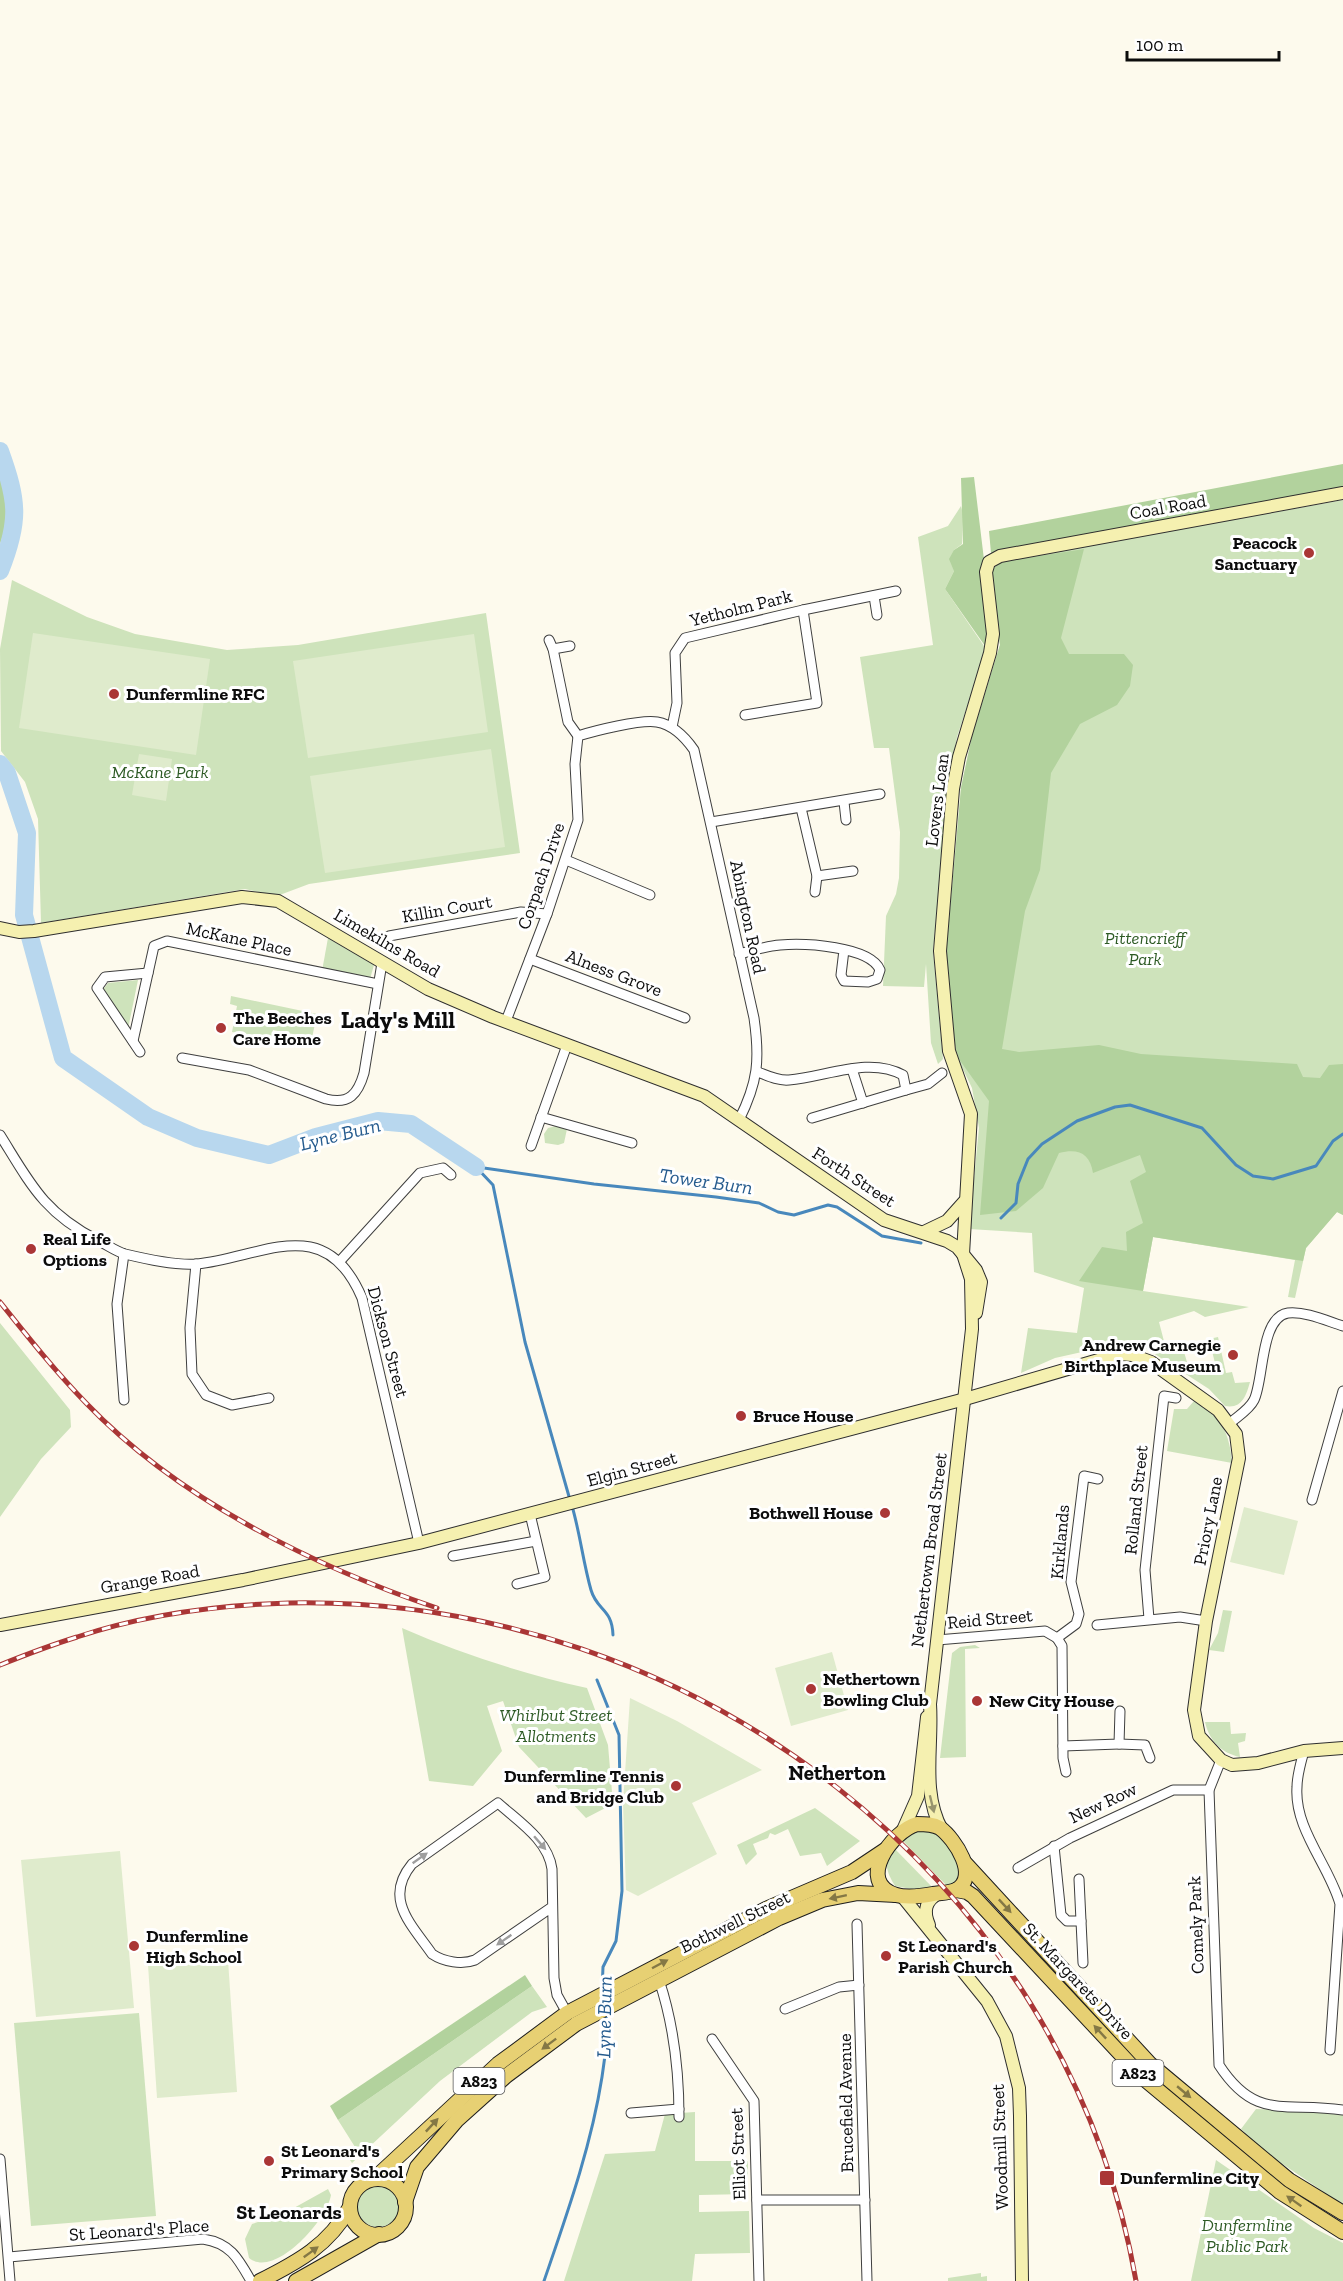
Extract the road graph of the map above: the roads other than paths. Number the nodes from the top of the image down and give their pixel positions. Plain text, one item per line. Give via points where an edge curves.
1 (1343, 493) edge
2 (1000, 556) joint
3 (896, 591) dead end
4 (874, 596) junction
5 (802, 610) junction
6 (877, 615) dead end
7 (570, 645) dead end
8 (745, 715) dead end
9 (672, 728) junction
10 (578, 736) junction
11 (880, 795) dead end
12 (844, 802) junction
13 (801, 808) junction
14 (846, 820) dead end
15 (711, 822) junction
16 (566, 860) junction
17 (853, 871) dead end
18 (817, 876) junction
19 (815, 892) dead end
20 (650, 895) dead end
21 (547, 914) junction
22 (0, 928) edge
23 (389, 936) dead end
24 (844, 950) junction
25 (739, 954) junction
26 (530, 959) junction
27 (382, 963) junction
28 (148, 973) junction
29 (378, 984) junction
30 (685, 1018) dead end
31 (506, 1021) junction
32 (134, 1041) junction
33 (567, 1045) junction
34 (140, 1052) dead end
35 (182, 1058) dead end
36 (852, 1069) junction
37 (758, 1072) junction
38 (942, 1073) dead end
39 (906, 1090) junction
40 (863, 1103) junction
41 (541, 1117) junction
42 (812, 1118) dead end
43 (739, 1120) junction
44 (0, 1134) edge
45 (632, 1143) dead end
46 (531, 1146) dead end
47 (451, 1175) dead end
48 (964, 1202) junction
49 (924, 1232) junction
50 (960, 1251) junction
51 (124, 1254) junction
52 (340, 1261) junction
53 (196, 1264) junction
54 (1343, 1326) edge
55 (1343, 1391) edge
56 (269, 1398) dead end
57 (1176, 1398) dead end
58 (965, 1399) junction
59 (124, 1400) dead end
60 (1230, 1423) junction
61 (1098, 1479) dead end
62 (1312, 1500) dead end
63 (530, 1515) junction
64 (536, 1541) junction
65 (419, 1543) junction
66 (453, 1556) dead end
67 (306, 1566) joint
68 (517, 1584) dead end
69 (1149, 1619) junction
70 (1206, 1621) junction
71 (1076, 1624) joint
72 (0, 1625) edge
73 (1097, 1625) dead end
74 (1057, 1638) junction
75 (937, 1640) junction
76 (930, 1704) junction
77 (1120, 1711) dead end
78 (1119, 1744) junction
79 (1063, 1746) junction
80 (1343, 1748) edge
81 (1304, 1751) junction
82 (1149, 1758) dead end
83 (1221, 1760) junction
84 (1066, 1772) dead end
85 (1209, 1790) junction
86 (903, 1830) junction
87 (942, 1830) junction
88 (1054, 1846) junction
89 (885, 1850) junction
90 (965, 1863) junction
91 (1018, 1868) dead end
92 (1079, 1879) dead end
93 (956, 1890) junction
94 (939, 1893) junction
95 (899, 1895) junction
96 (552, 1906) junction
97 (1081, 1921) junction
98 (857, 1924) dead end
99 (931, 1929) junction
100 (1083, 1963) dead end
101 (659, 1980) junction
102 (859, 1985) junction
103 (603, 2001) junction
104 (785, 2009) dead end
105 (567, 2013) junction
106 (712, 2039) dead end
107 (1330, 2050) dead end
108 (1343, 2110) edge
109 (631, 2113) dead end
110 (0, 2162) edge
111 (374, 2179) junction
112 (757, 2200) junction
113 (865, 2200) junction
114 (405, 2202) junction
115 (350, 2207) junction
116 (1343, 2213) edge
117 (1343, 2232) edge
118 (379, 2234) junction
119 (9, 2257) junction
120 (10, 2281) edge
121 (251, 2281) edge
122 (260, 2281) edge
123 (296, 2281) edge
124 (759, 2281) edge
125 (867, 2281) edge
126 (1022, 2281) edge

1 - 2 street, Coal Road
2 - 48 street, Lovers Loan via 989,562 986,572 993,634 958,757 953,789 940,951 951,1058 971,1114
3 - 4 street, Yetholm Park
4 - 5 street, Yetholm Park
4 - 6 street
5 - 8 street via 817,703
5 - 9 street, Yetholm Park via 685,638 675,653 677,703
7 - 10 street via 551,645 568,722
9 - 10 street via 656,722
9 - 15 street, Abington Road via 694,750
10 - 16 street, Corpach Drive via 578,820
11 - 12 street
12 - 13 street
12 - 14 street
13 - 15 street
13 - 18 street
15 - 25 street, Abington Road
16 - 20 street
16 - 21 street, Corpach Drive
17 - 18 street
18 - 19 street
21 - 23 street, Killin Court via 521,912
21 - 26 street, Corpach Drive
22 - 27 street, Limekilns Road via 34,931 242,897 286,904
24 - 24 street via 869,956 876,962 880,970 877,979 844,981
24 - 25 street via 780,945
25 - 37 street, Abington Road via 754,1018
26 - 30 street, Alness Grove
26 - 31 street, Corpach Drive
27 - 29 street
27 - 31 street, Limekilns Road via 428,989
28 - 29 street, McKane Place via 154,946 167,941
28 - 32 street, McKane Place
28 - 32 street via 105,977 96,988
29 - 35 street via 364,1073 360,1088 347,1101 326,1099 249,1070
31 - 33 street, Limekilns Road
32 - 34 street
33 - 41 street
33 - 43 street, Limekilns Road via 704,1096
36 - 37 street via 788,1080
36 - 39 street via 888,1067 903,1075
36 - 40 street
37 - 43 street, Abington Road
38 - 39 street via 927,1084
39 - 40 street
40 - 42 street
41 - 45 street
41 - 46 street
43 - 49 street, Forth Street via 884,1220
44 - 51 street via 48,1207 78,1230
47 - 52 street via 443,1168 420,1173
48 - 49 street via 947,1221
48 - 50 street, Lovers Loan
49 - 50 street, Forth Street
50 - 58 street, Nethertown Broad Street via 981,1282
51 - 53 street
51 - 59 street via 117,1304
52 - 53 street via 324,1252 287,1245
52 - 65 street, Dickson Street via 353,1276 362,1298
53 - 56 street via 190,1328 192,1374 206,1395 232,1405
54 - 60 street via 1289,1313 1274,1322 1254,1399
55 - 62 street
57 - 69 street, Rolland Street via 1164,1396 1145,1570
58 - 60 street, Elgin Street via 1096,1360 1132,1355 1151,1362
58 - 63 street, Elgin Street
58 - 75 street, Nethertown Broad Street
60 - 70 street, Priory Lane via 1236,1434 1239,1458
61 - 71 street, Kirklands via 1084,1476 1071,1582 1079,1614
63 - 64 street
63 - 65 street, Elgin Street
64 - 66 street
64 - 68 street via 545,1577
65 - 67 street, Elgin Street
67 - 72 street, Grange Road
69 - 70 street via 1180,1617
69 - 73 street
70 - 83 street, Priory Lane via 1195,1723 1199,1736
71 - 74 street, Reid Street
74 - 75 street, Reid Street via 1045,1631
74 - 79 street via 1062,1646
75 - 76 street, Nethertown Broad Street
76 - 86 street, Nethertown Broad Street via 918,1796
76 -> 87 street, Nethertown Broad Street via 929,1790
77 - 78 street
78 - 79 street
78 - 82 street via 1145,1745
79 - 84 street
80 - 81 street
81 - 83 street via 1244,1765
81 - 107 street via 1296,1788 1301,1820 1340,1904
83 - 85 street, Comely Park
85 - 88 street, New Row via 1173,1790
85 - 108 street, Comely Park via 1219,2065 1233,2087 1271,2107
86 - 87 main road via 924,1824
86 - 89 main road, A823
87 - 90 main road, A823
88 - 91 street, New Row
88 - 97 street via 1061,1915 1067,1921
89 - 95 main road via 878,1874 885,1886
103 -> 89 main road, Bothwell Street / A823 via 768,1908 855,1871
90 - 93 main road via 965,1878
90 -> 116 main road, St. Margarets Drive / A823 via 1150,2064 1289,2180
92 - 97 street
93 - 94 main road, A823
117 -> 93 main road, St. Margarets Drive / A823 via 1280,2192 1142,2077 1021,1944 970,1893
94 - 95 main road, A823
94 - 99 street via 926,1909
95 - 99 street, Woodmill Street
95 -> 101 main road, Bothwell Street / A823 via 858,1893 822,1900
96 -> 96 street via 466,1963 439,1959 432,1954 401,1910 399,1899 404,1873 412,1864 498,1803 550,1855
96 - 105 street via 555,1988
97 - 100 street
98 - 102 street, Brucefield Avenue
99 - 126 street, Woodmill Street via 987,2001 1006,2036 1012,2058 1020,2116
101 - 103 main road, Bothwell Street / A823
101 - 109 street via 669,2009 678,2064 679,2113
102 - 104 street via 839,1987
102 - 113 street, Brucefield Avenue
103 - 105 main road, A823
103 -> 114 main road, A823 via 506,2076 457,2120 417,2167
111 -> 105 main road, A823 via 498,2064
106 - 112 street, Elliot Street via 754,2101
110 - 119 street
111 - 114 main road via 395,2185
111 - 115 main road, A823 via 357,2188
112 - 113 street
112 - 124 street, Elliot Street
113 - 125 street, Brucefield Avenue
114 - 118 main road, A823 via 400,2223
115 - 118 main road via 361,2229
122 -> 115 main road, A823 via 315,2250 328,2239
118 - 123 main road, A823
119 - 120 street
119 - 121 street, St Leonard's Place via 203,2239 219,2241 233,2250

